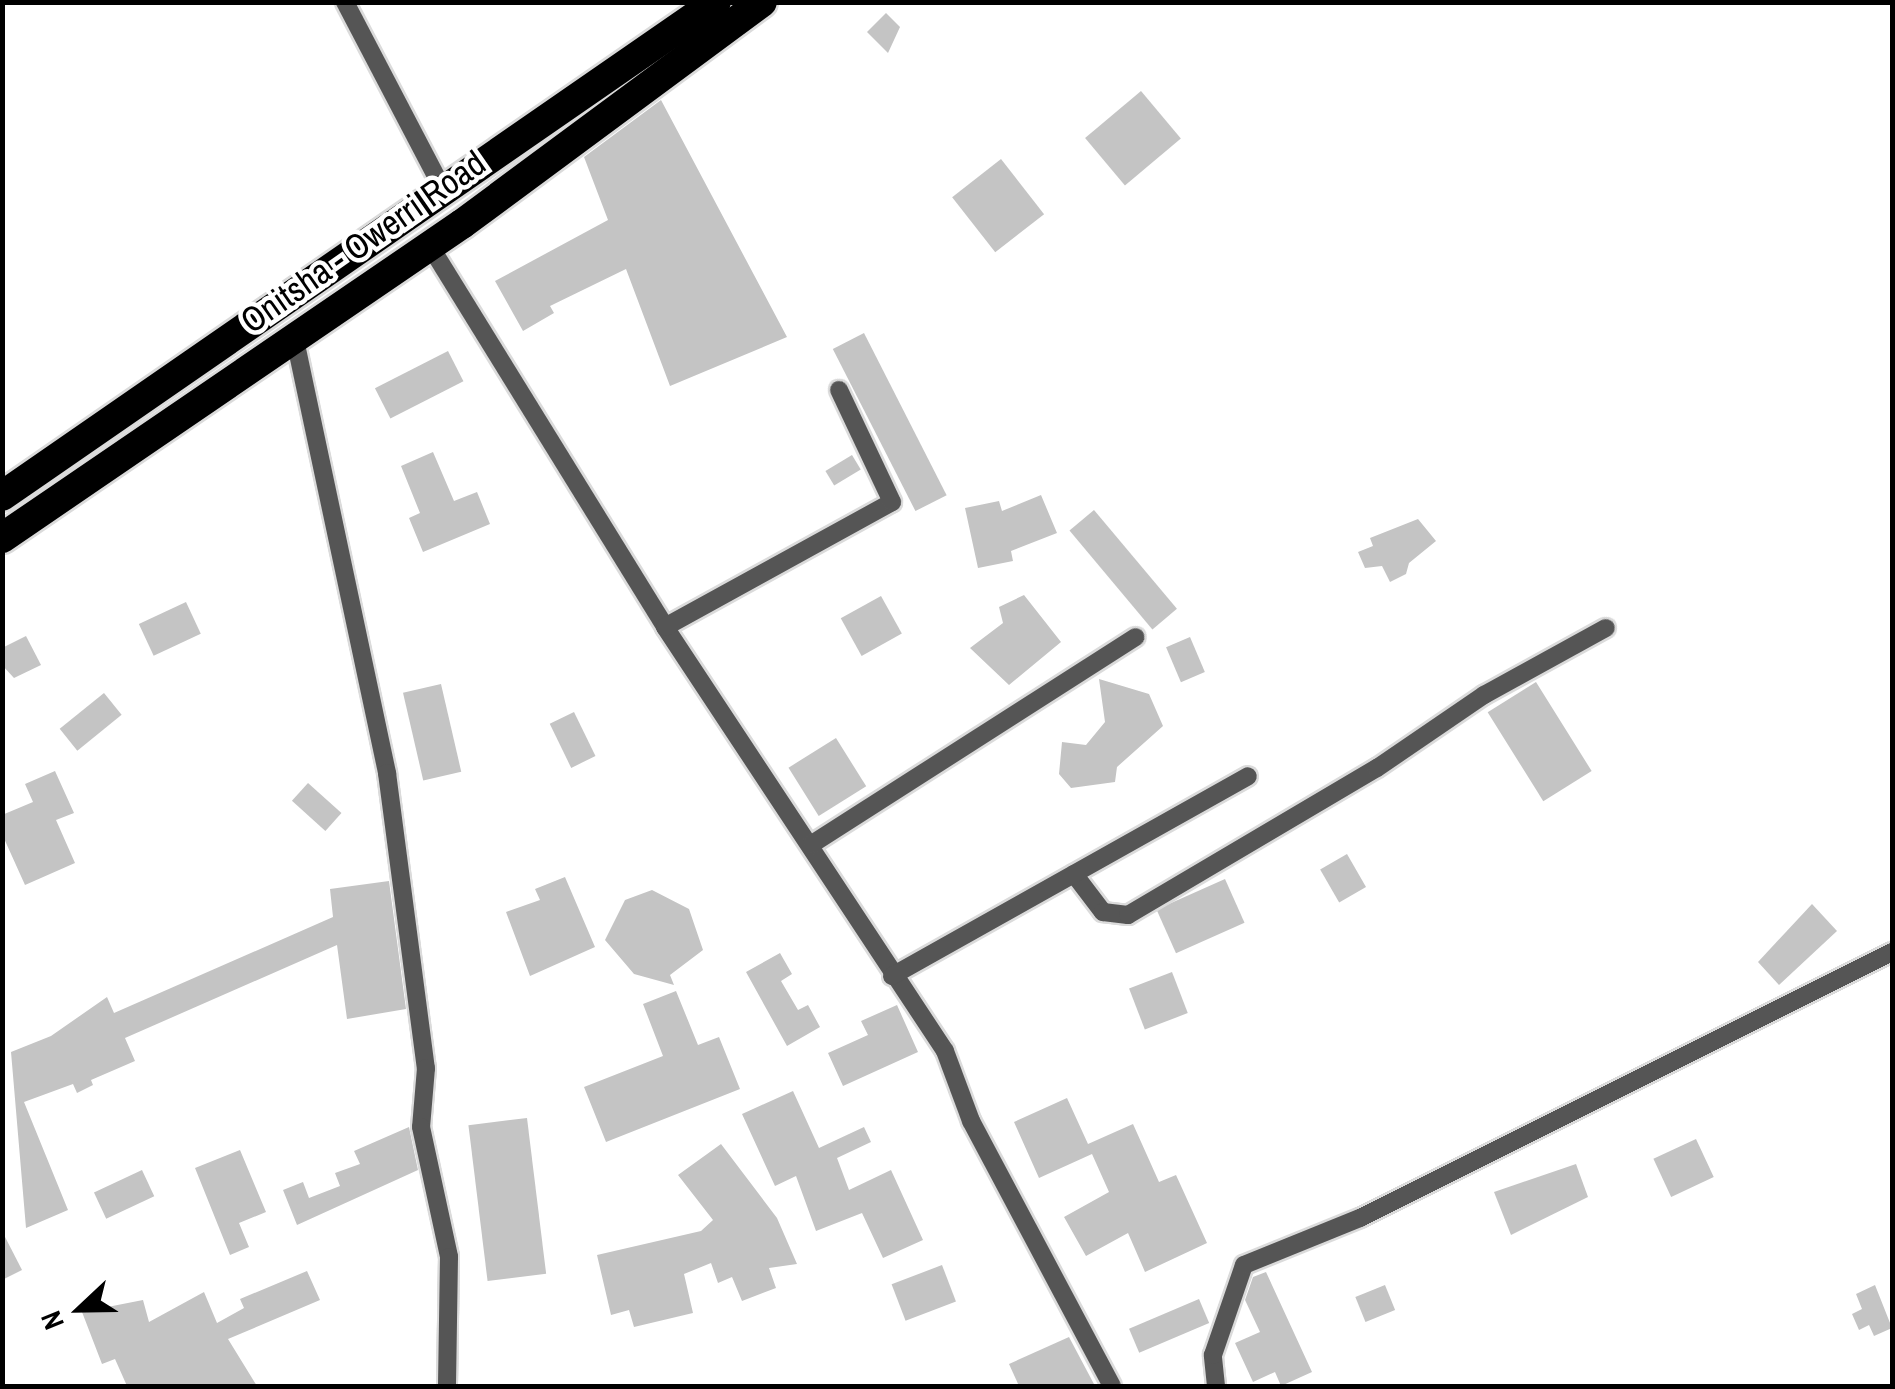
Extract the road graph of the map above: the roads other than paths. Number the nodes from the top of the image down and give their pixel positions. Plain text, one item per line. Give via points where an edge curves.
1 (345, 2) edge
2 (716, 2) edge
3 (762, 2) edge
4 (446, 195) junction
5 (430, 246) junction
6 (294, 334) junction
7 (839, 390) dead end
8 (2, 496) edge
9 (2, 538) edge
10 (666, 627) junction
11 (1606, 628) dead end
12 (1136, 637) dead end
13 (1248, 776) dead end
14 (812, 844) junction
15 (1074, 874) junction
16 (1892, 952) edge
17 (892, 976) junction
18 (448, 1386) edge
19 (1112, 1386) edge
20 (1216, 1386) edge

1 - 4 street
2 - 4 highway, Onitsha - Owerri Road
3 - 5 highway, Onitsha - Owerri Road
4 - 8 highway, Onitsha - Owerri Road
5 - 6 highway, Onitsha - Owerri Road
5 - 10 street
6 - 9 highway, Onitsha - Owerri Road
6 - 18 street via 387,773 426,1068 421,1127 449,1257
7 - 10 street via 892,502
10 - 14 street
11 - 15 street via 1484,695 1377,768 1128,915 1110,917
12 - 14 street
13 - 15 street
14 - 17 street
15 - 17 street
16 - 20 street via 1360,1218 1244,1266 1213,1356
17 - 19 street via 945,1051 970,1121

